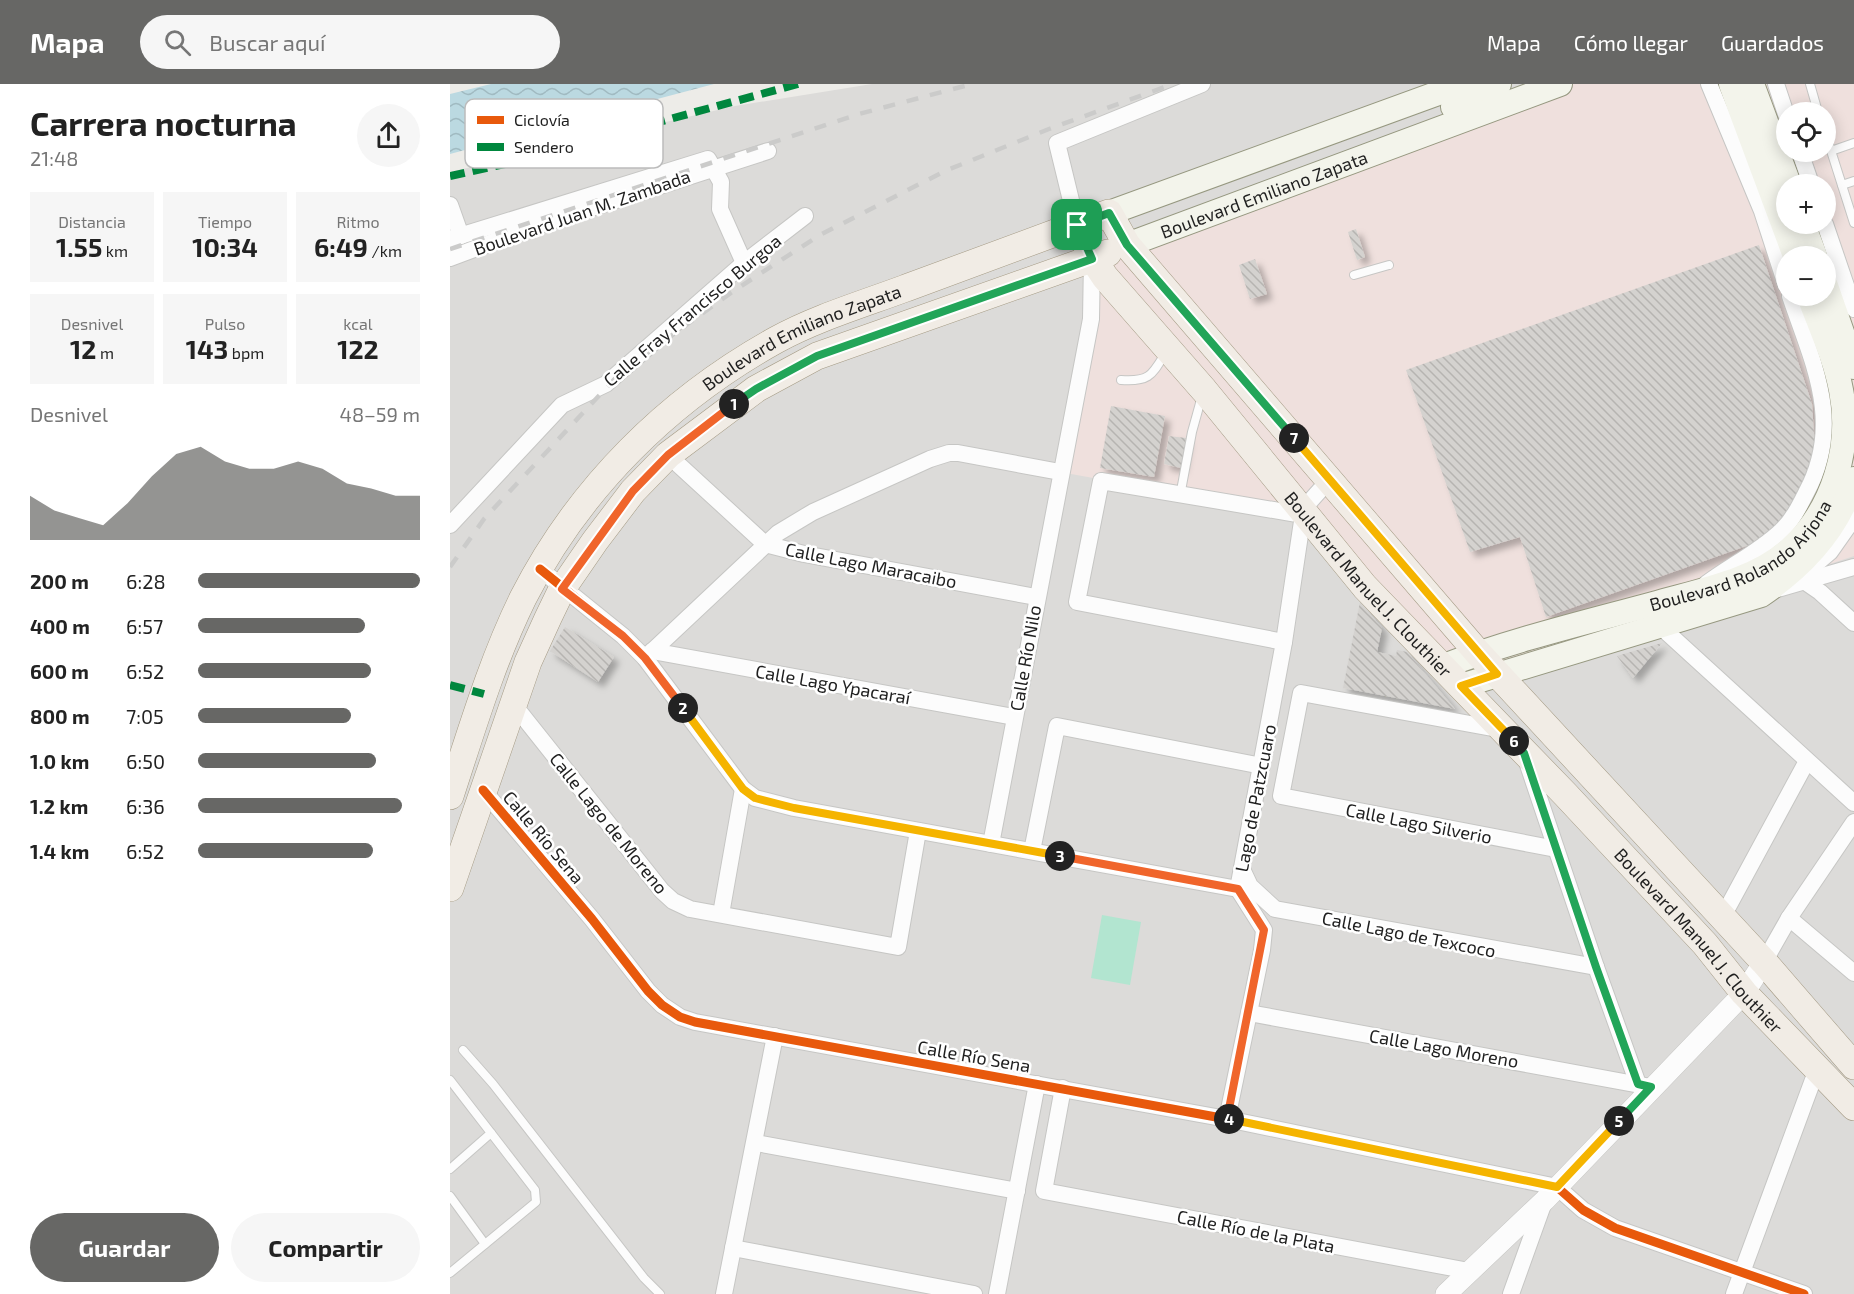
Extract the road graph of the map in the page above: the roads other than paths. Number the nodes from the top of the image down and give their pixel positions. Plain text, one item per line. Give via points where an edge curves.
1 (1202, 84) edge
2 (1463, 84) edge
3 (1499, 84) edge
4 (1560, 84) edge
5 (1709, 84) edge
6 (1731, 84) edge
7 (1752, 84) edge
8 (1776, 84) edge
9 (1810, 84) edge
10 (1782, 102) edge
11 (1815, 102) edge
12 (1457, 122) junction
13 (1854, 143) edge
14 (1836, 149) edge
15 (768, 151) dead end
16 (1835, 162) edge
17 (714, 168) junction
18 (1785, 174) edge
19 (1854, 181) edge
20 (1842, 185) junction
21 (450, 205) edge
22 (1109, 213) junction
23 (805, 216) dead end
24 (1854, 221) edge
25 (1077, 225) junction
26 (1828, 234) edge
27 (455, 237) edge
28 (1127, 245) junction
29 (1791, 246) edge
30 (1776, 254) edge
31 (450, 258) edge
32 (1092, 259) junction
33 (744, 263) junction
34 (1389, 266) dead end
35 (1354, 275) dead end
36 (1793, 306) edge
37 (1815, 306) edge
38 (1831, 306) edge
39 (1854, 309) edge
40 (1168, 349) junction
41 (1847, 364) edge
42 (1121, 380) dead end
43 (1204, 390) junction
44 (668, 455) junction
45 (1060, 472) junction
46 (1330, 479) junction
47 (1854, 479) edge
48 (1180, 496) junction
49 (1304, 511) junction
50 (1854, 518) edge
51 (451, 525) edge
52 (765, 544) junction
53 (1854, 567) edge
54 (540, 569) junction
55 (1804, 581) junction
56 (562, 589) junction
57 (1694, 592) junction
58 (1761, 595) junction
59 (1036, 597) junction
60 (1854, 623) edge
61 (1660, 626) junction
62 (1284, 642) junction
63 (1478, 653) junction
64 (648, 655) junction
65 (1444, 666) junction
66 (1497, 674) junction
67 (1461, 686) junction
68 (514, 705) junction
69 (1014, 717) junction
70 (1504, 730) junction
71 (1524, 753) junction
72 (1807, 760) junction
73 (1262, 766) junction
74 (743, 789) junction
75 (483, 790) junction
76 (450, 796) edge
77 (1281, 796) joint
78 (1854, 803) edge
79 (1854, 822) edge
80 (918, 831) junction
81 (991, 844) junction
82 (1556, 849) junction
83 (1032, 851) junction
84 (1242, 869) junction
85 (450, 888) edge
86 (1238, 889) junction
87 (1265, 901) junction
88 (721, 914) junction
89 (1722, 918) junction
90 (1789, 918) junction
91 (1264, 930) junction
92 (1764, 962) junction
93 (1596, 967) junction
94 (1854, 973) edge
95 (1744, 993) junction
96 (1249, 1013) junction
97 (775, 1036) junction
98 (463, 1050) dead end
99 (1854, 1066) edge
100 (1817, 1069) junction
101 (450, 1080) edge
102 (1036, 1084) junction
103 (1645, 1085) junction
104 (1064, 1088) junction
105 (1854, 1107) edge
106 (1227, 1119) junction
107 (491, 1133) junction
108 (756, 1143) junction
109 (450, 1169) edge
110 (1017, 1191) junction
111 (1551, 1193) junction
112 (450, 1196) edge
113 (485, 1244) junction
114 (733, 1248) junction
115 (1469, 1271) junction
116 (1742, 1272) junction
117 (450, 1273) edge
118 (660, 1294) edge
119 (724, 1294) edge
120 (974, 1294) edge
121 (997, 1294) edge
122 (1446, 1294) edge
123 (1511, 1294) edge
124 (1734, 1294) edge
125 (1804, 1294) edge

1 - 25 street via 1057,143
2 - 22 main road, Boulevard Emiliano Zapata
3 - 12 main road via 1454,101
4 - 12 main road, Boulevard Emiliano Zapata
5 - 30 street
6 - 29 main road
7 - 18 main road
8 - 10 street
9 - 11 lane
12 - 28 main road, Boulevard Emiliano Zapata
13 - 14 lane
15 - 17 street, Boulevard Juan M. Zambada
16 - 20 lane
17 - 27 street, Boulevard Juan M. Zambada via 704,159
17 - 31 street, Boulevard Juan M. Zambada
17 - 33 street via 721,182 720,209
19 - 20 lane
20 - 24 lane
21 - 27 street
22 - 25 main road, Boulevard Emiliano Zapata
22 - 28 main road, Boulevard Manuel J. Clouthier
23 - 33 street, Calle Fray Francisco Burgoa
25 - 32 main road, Boulevard Manuel J. Clouthier
25 - 54 main road, Boulevard Emiliano Zapata via 837,314 778,339 728,368 672,411 614,466 564,530
26 - 39 street
28 - 32 main road, Boulevard Emiliano Zapata
28 - 46 main road, Boulevard Manuel J. Clouthier
32 - 40 main road, Boulevard Manuel J. Clouthier
32 - 44 main road, Boulevard Emiliano Zapata via 817,356 756,389
32 - 45 street, Calle Río Nilo via 1091,319
33 - 51 street, Calle Fray Francisco Burgoa via 606,384 562,405
34 - 35 lane
36 - 57 street via 1820,387 1824,417 1822,453 1798,509 1781,531
37 - 41 main road, Boulevard Rolando Arjona
38 - 41 main road, Boulevard Rolando Arjona
40 - 42 lane via 1148,378
40 - 43 main road, Boulevard Manuel J. Clouthier
41 - 57 main road, Boulevard Rolando Arjona via 1841,459 1827,501 1813,524 1791,549 1767,564
43 - 48 lane
43 - 49 main road, Boulevard Manuel J. Clouthier
44 - 52 street, Calle Lago Maracaibo
44 - 56 main road, Boulevard Emiliano Zapata via 633,491
45 - 52 street via 958,453 939,455 813,512
45 - 59 street, Calle Río Nilo
46 - 49 street
46 - 63 main road, Boulevard Manuel J. Clouthier
47 - 58 main road, Boulevard Rolando Arjona via 1832,528 1815,550
48 - 49 street
48 - 62 street via 1101,481 1077,602
49 - 62 street, Lago de Patzcuaro
49 - 65 main road, Boulevard Manuel J. Clouthier via 1365,587
50 - 55 street via 1830,552 1803,575
52 - 59 street, Calle Lago Maracaibo
52 - 64 street
53 - 55 street
54 - 56 street
54 - 76 main road, Boulevard Emiliano Zapata via 504,640
55 - 58 street
55 - 60 street
56 - 64 street
56 - 68 main road, Boulevard Emiliano Zapata via 528,662
57 - 63 main road, Boulevard Rolando Arjona
58 - 61 main road, Boulevard Rolando Arjona
59 - 69 street, Calle Río Nilo
61 - 66 main road, Boulevard Rolando Arjona
61 - 72 street
62 - 73 street, Lago de Patzcuaro
63 - 65 main road, Boulevard Rolando Arjona
63 - 66 main road, Boulevard Manuel J. Clouthier
64 - 69 street, Calle Lago Ypacaraí
64 - 74 street
65 - 67 main road, Boulevard Manuel J. Clouthier
66 - 67 main road, Boulevard Rolando Arjona
66 - 89 main road, Boulevard Manuel J. Clouthier
67 - 70 main road, Boulevard Manuel J. Clouthier
68 - 75 main road, Boulevard Emiliano Zapata
68 - 88 street, Calle Lago de Moreno via 662,891 690,909
69 - 81 street, Calle Río Nilo
70 - 71 main road, Boulevard Manuel J. Clouthier
70 - 77 street, Lago de Patzcuaro via 1301,693
71 - 82 street
71 - 95 main road, Boulevard Manuel J. Clouthier via 1705,944
72 - 78 street
72 - 89 street
73 - 83 street via 1058,726
73 - 84 street, Lago de Patzcuaro
74 - 80 street via 771,803
74 - 88 street
75 - 85 main road, Boulevard Emiliano Zapata
75 - 97 street, Calle Río Sena via 662,1005 695,1022
77 - 82 street, Calle Lago Silverio
79 - 90 street
80 - 81 street
80 - 88 street, Calle Lago de Moreno via 898,947
81 - 83 street
82 - 93 street
83 - 86 street
84 - 86 street, Lago de Patzcuaro
84 - 87 street, Calle Lago de Texcoco
86 - 91 street, Lago de Patzcuaro
87 - 91 street
87 - 93 street, Calle Lago de Texcoco via 1281,910
89 - 92 main road, Boulevard Manuel J. Clouthier
90 - 92 street
90 - 94 street
91 - 96 street
92 - 95 street
92 - 99 main road, Boulevard Manuel J. Clouthier
93 - 103 street
95 - 100 main road, Boulevard Manuel J. Clouthier
95 - 103 street
96 - 103 street, Calle Lago Moreno
96 - 106 street
97 - 102 street, Calle Río Sena
97 - 108 street
98 - 118 lane
100 - 105 main road, Boulevard Manuel J. Clouthier
100 - 116 street
101 - 107 lane
102 - 104 street, Calle Río Sena
102 - 110 street
103 - 111 street
104 - 106 street, Calle Río Sena
104 - 115 street, Calle Río de la Plata via 1044,1191
106 - 111 street, Calle Río Sena
107 - 109 lane
107 - 113 lane via 537,1198 535,1204
108 - 110 street
108 - 114 street
110 - 121 street
111 - 115 street
111 - 116 street via 1615,1228
111 - 123 street
112 - 113 lane
113 - 117 lane
114 - 119 street
114 - 120 street
115 - 122 street
116 - 124 street
116 - 125 street

